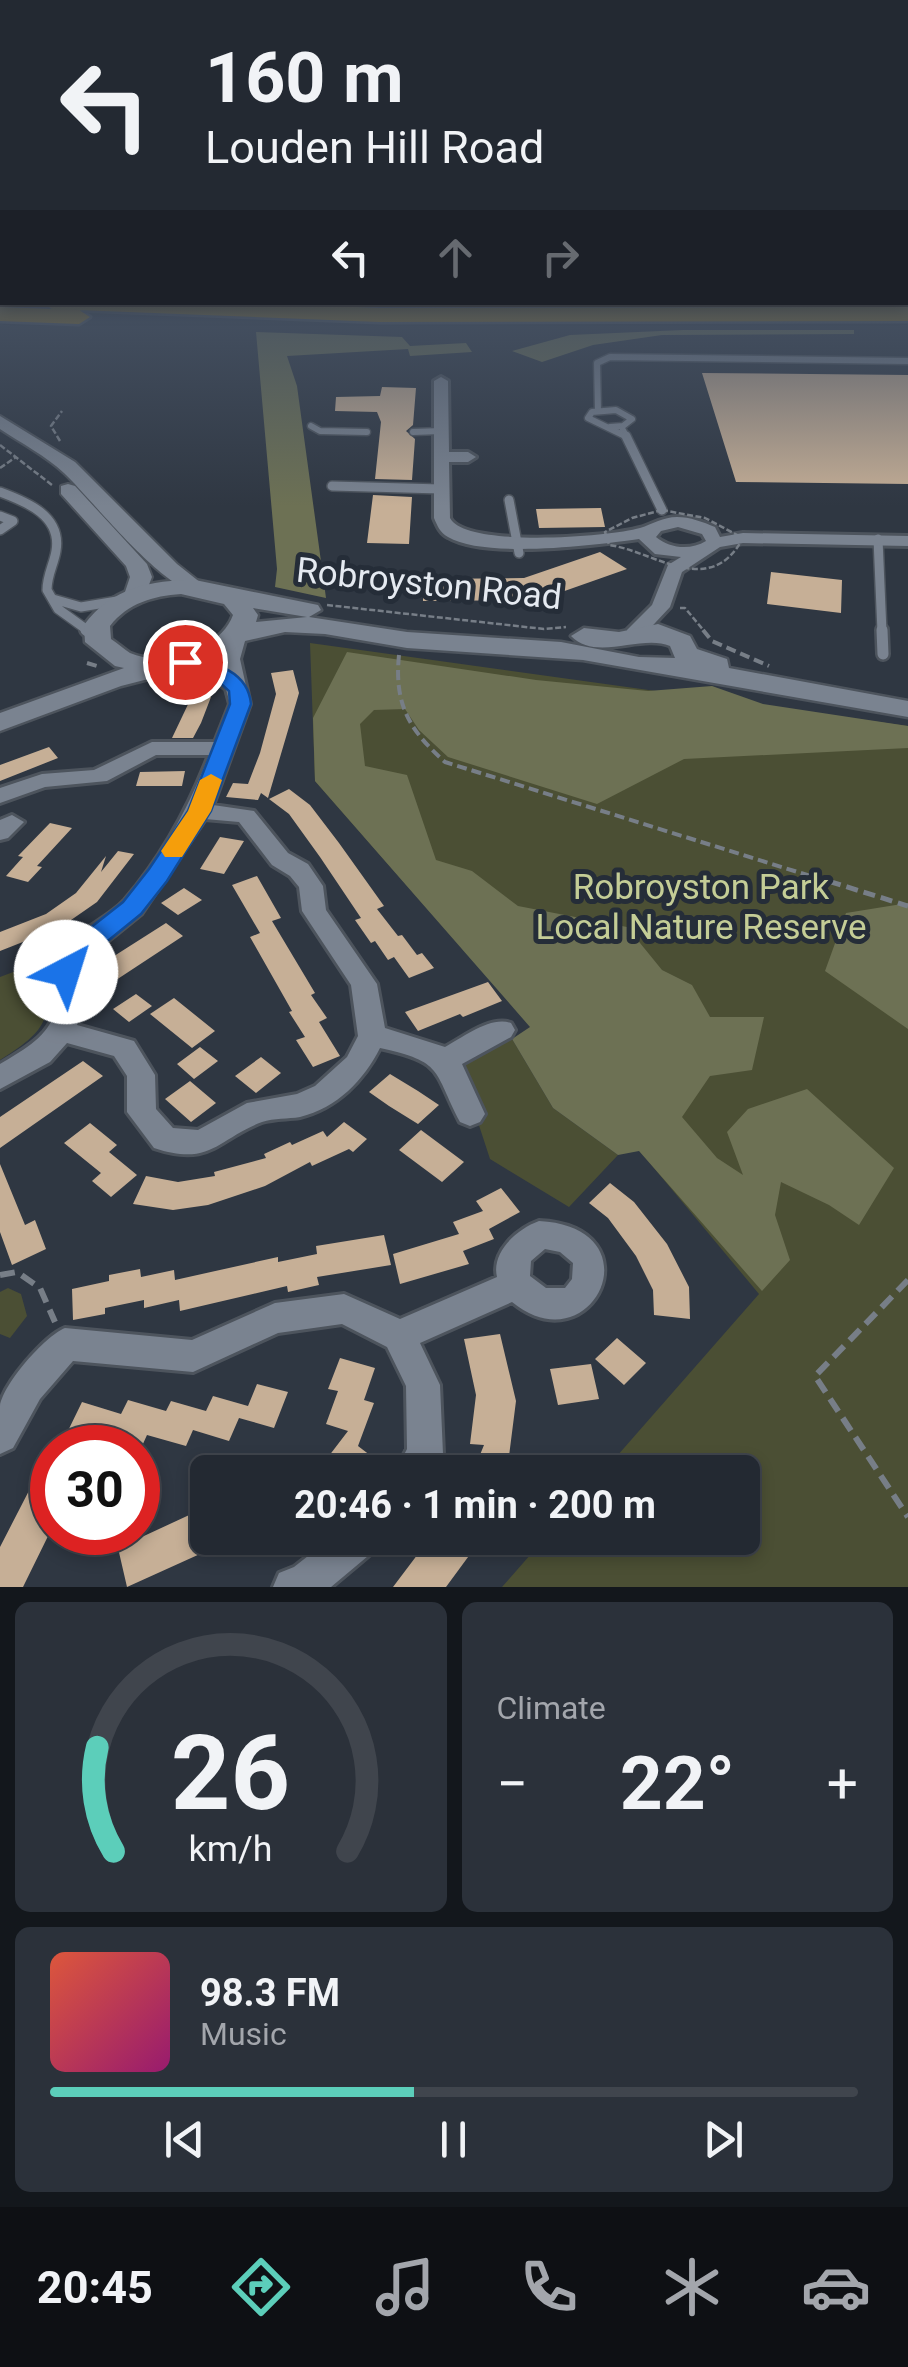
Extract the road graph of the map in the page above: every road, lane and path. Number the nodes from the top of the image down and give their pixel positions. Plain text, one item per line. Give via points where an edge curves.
1 (608, 358) edge
2 (689, 358) edge
3 (908, 361) edge
4 (460, 387) dead end
5 (600, 400) junction
6 (616, 410) junction
7 (598, 411) junction
8 (62, 412) dead end
9 (0, 421) edge
10 (312, 426) dead end
11 (441, 431) junction
12 (623, 431) junction
13 (367, 432) dead end
14 (413, 432) dead end
15 (0, 438) edge
16 (66, 448) dead end
17 (25, 454) junction
18 (468, 456) dead end
19 (441, 457) junction
20 (0, 468) edge
21 (332, 486) dead end
22 (442, 489) junction
23 (0, 492) edge
24 (510, 500) dead end
25 (0, 516) edge
26 (0, 530) edge
27 (656, 532) junction
28 (712, 537) junction
29 (878, 540) junction
30 (908, 541) edge
31 (517, 546) junction
32 (698, 553) junction
33 (674, 569) junction
34 (196, 587) junction
35 (131, 596) junction
36 (229, 596) junction
37 (53, 599) junction
38 (313, 604) dead end
39 (661, 607) junction
40 (583, 626) dead end
41 (238, 637) junction
42 (97, 639) junction
43 (401, 639) junction
44 (629, 645) junction
45 (676, 651) junction
46 (883, 654) dead end
47 (179, 663) junction
48 (782, 687) junction
49 (239, 689) junction
50 (0, 705) edge
51 (908, 709) edge
52 (0, 722) edge
53 (223, 749) junction
54 (0, 796) edge
55 (199, 811) junction
56 (908, 906) edge
57 (62, 1030) junction
58 (501, 1030) dead end
59 (372, 1036) junction
60 (446, 1059) junction
61 (0, 1078) edge
62 (470, 1114) dead end
63 (0, 1274) edge
64 (908, 1280) edge
65 (516, 1285) dead end
66 (399, 1336) junction
67 (65, 1344) junction
68 (0, 1436) edge
69 (424, 1455) edge
70 (908, 1517) edge
71 (340, 1555) edge
72 (293, 1587) edge

1 - 5 lane via 597,363
2 - 3 lane
4 - 11 street via 441,384
5 - 6 lane
5 - 7 lane
6 - 7 lane
6 - 12 lane via 632,420
7 - 12 lane via 588,418
8 - 16 path via 51,426
9 - 34 street via 68,466
10 - 13 lane
11 - 14 lane
11 - 19 street
12 - 27 lane
15 - 17 street
17 - 20 path
17 - 35 street via 81,502 136,564 141,577
18 - 19 street
19 - 22 street
21 - 22 lane
22 - 31 street via 446,528
23 - 37 lane via 27,500 55,529 58,544 46,582
24 - 31 lane
25 - 26 lane via 13,521
27 - 28 street via 685,522
27 - 31 street
27 - 32 street
27 - 33 street
28 - 29 street
28 - 32 street
29 - 30 street
29 - 46 lane
32 - 33 street
33 - 39 street
34 - 35 main road
34 - 36 main road, Robroyston Road
35 - 37 lane via 81,607
35 - 42 main road via 106,611
36 - 41 main road via 245,610
36 - 44 main road, Robroyston Road
37 - 42 lane
38 - 40 path via 544,629
39 - 44 street
39 - 45 street
39 - 48 path via 684,608 712,640 768,664
41 - 43 main road, Robroyston Road via 304,623
41 - 47 main road, Robroyston Road via 210,656
41 - 49 street via 230,659
42 - 47 main road via 111,654 138,663
42 - 50 main road via 78,672
43 - 44 main road, Robroyston Road via 541,648
43 - 56 path via 398,706 411,729 446,762
44 - 45 main road, Robroyston Road via 648,667
45 - 48 main road, Robroyston Road
47 - 49 street via 222,673
47 - 52 main road
48 - 51 main road, Robroyston Road
49 - 53 street
53 - 54 street via 152,748 99,776 42,781
53 - 55 street
55 - 57 street via 132,908 72,956
55 - 59 street via 246,816 280,859 300,870 311,886 314,911 364,984
57 - 59 street via 124,1048 141,1074 142,1112 165,1139 202,1142 257,1111 325,1094 357,1065
57 - 61 street via 40,1054
58 - 60 street
59 - 60 street
60 - 62 street
63 - 67 path via 16,1272 40,1288
64 - 70 path via 815,1376
65 - 66 street
66 - 67 street via 344,1309 275,1318 193,1356
66 - 69 street via 423,1386
67 - 68 street via 28,1387
71 - 72 street

